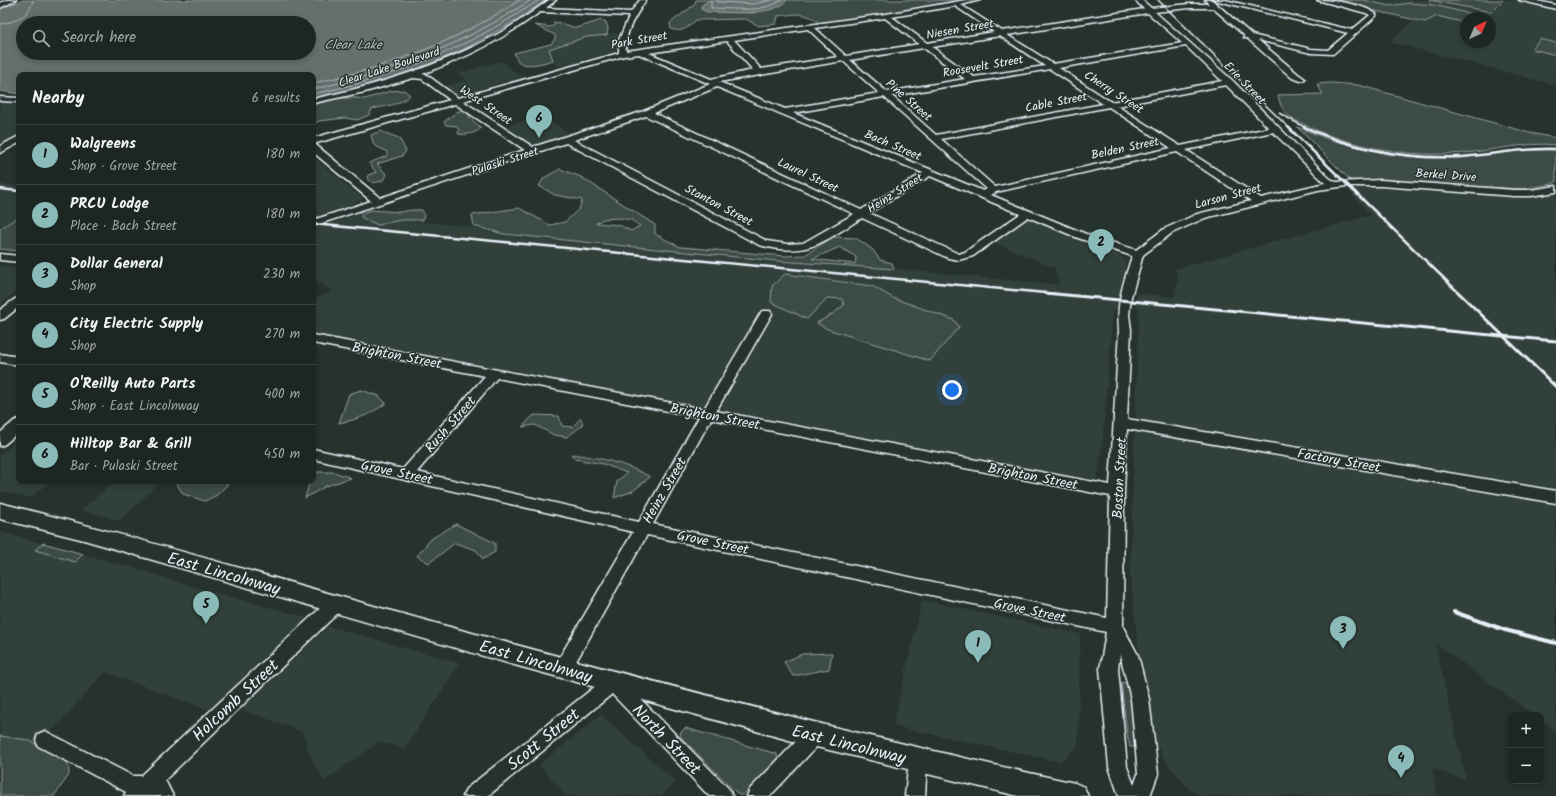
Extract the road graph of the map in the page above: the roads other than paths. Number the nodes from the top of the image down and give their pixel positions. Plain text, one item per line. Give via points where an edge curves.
1 (13, 0) edge
2 (553, 0) edge
3 (643, 0) edge
4 (977, 0) edge
5 (1138, 0) edge
6 (1208, 0) edge
7 (1320, 0) edge
8 (1522, 0) edge
9 (1216, 3) edge
10 (957, 4) junction
11 (0, 6) edge
12 (1556, 7) edge
13 (539, 10) junction
14 (1151, 10) junction
15 (633, 14) junction
16 (886, 16) junction
17 (809, 27) junction
18 (1352, 32) junction
19 (1002, 33) junction
20 (1247, 36) junction
21 (728, 38) junction
22 (1188, 44) junction
23 (925, 46) junction
24 (641, 52) junction
25 (623, 54) junction
26 (844, 59) junction
27 (1053, 67) junction
28 (759, 72) junction
29 (424, 74) junction
30 (411, 75) joint
31 (1301, 79) dead end
32 (972, 80) junction
33 (1229, 82) junction
34 (714, 83) junction
35 (885, 95) junction
36 (0, 99) edge
37 (16, 100) edge
38 (316, 100) edge
39 (456, 100) junction
40 (1110, 104) junction
41 (782, 112) junction
42 (647, 113) junction
43 (1274, 129) junction
44 (935, 138) junction
45 (316, 140) edge
46 (568, 140) junction
47 (16, 141) edge
48 (1180, 149) junction
49 (0, 150) edge
50 (316, 150) edge
51 (534, 152) junction
52 (929, 173) junction
53 (1334, 184) junction
54 (1556, 189) edge
55 (993, 190) junction
56 (983, 195) junction
57 (1258, 201) junction
58 (379, 202) junction
59 (1027, 213) junction
60 (862, 214) junction
61 (316, 222) edge
62 (1138, 254) junction
63 (0, 257) edge
64 (16, 259) edge
65 (16, 303) edge
66 (766, 314) dead end
67 (0, 316) edge
68 (316, 340) edge
69 (0, 358) edge
70 (16, 361) edge
71 (494, 374) junction
72 (707, 415) junction
73 (1122, 423) junction
74 (16, 427) edge
75 (0, 441) edge
76 (316, 455) edge
77 (407, 474) junction
78 (1117, 492) junction
79 (1556, 497) edge
80 (0, 511) edge
81 (643, 528) junction
82 (336, 604) junction
83 (1115, 627) junction
84 (563, 668) junction
85 (613, 683) junction
86 (815, 735) junction
87 (45, 740) dead end
88 (918, 761) junction
89 (140, 791) edge
90 (163, 796) edge
91 (473, 796) edge
92 (722, 796) edge
93 (757, 796) edge
94 (915, 796) edge
95 (1075, 796) edge
96 (1129, 796) edge
97 (1140, 796) edge

1 - 11 street
2 - 13 street, Clear Lake Boulevard
3 - 15 street
4 - 10 street, Park Street
5 - 14 street, Erie Street
6 - 9 street
7 - 18 street via 1373,14 1374,16
8 - 12 street
9 - 14 street, Niesen Street
9 - 18 street, Niesen Street
9 - 20 street
10 - 16 street, Park Street
10 - 19 street, Cherry Street
13 - 15 street
13 - 29 street, Clear Lake Boulevard via 490,42
14 - 19 street, Niesen Street
14 - 22 street, Erie Street
15 - 25 street via 623,42
16 - 17 street, Park Street
16 - 23 street
17 - 21 street, Park Street
17 - 26 street, Pine Street
18 - 20 street via 1328,52
19 - 23 street, Niesen Street
19 - 27 street, Cherry Street
20 - 31 street
21 - 24 street, Park Street
21 - 28 street
22 - 27 street, Roosevelt Street
22 - 33 street, Erie Street
23 - 26 street, Niesen Street
23 - 32 street
24 - 25 street, Park Street
24 - 34 street, Bach Street
25 - 39 street, Park Street
26 - 28 street, Niesen Street
26 - 35 street, Pine Street
27 - 32 street, Roosevelt Street
27 - 40 street, Cherry Street
28 - 34 street, Niesen Street
29 - 30 street, West Street
29 - 39 street, West Street
30 - 38 street, Clear Lake Boulevard
32 - 35 street, Roosevelt Street
33 - 40 street, Cable Street
33 - 43 street, Erie Street
34 - 41 street, Bach Street
34 - 42 street, Pulaski Street
35 - 41 street, Roosevelt Street
35 - 44 street, Pine Street
36 - 37 street
39 - 45 street, Park Street
39 - 51 street, West Street
40 - 44 street, Cable Street
40 - 48 street, Cherry Street
41 - 52 street, Bach Street
42 - 46 street, Pulaski Street
42 - 60 street, Laurel Street
43 - 48 street, Belden Street
43 - 53 street, Erie Street via 1326,180
44 - 55 street, Pine Street
46 - 51 street, Pulaski Street
46 - 60 street, Stanton Street via 767,244 803,247
47 - 49 street
48 - 55 street, Belden Street
48 - 57 street, Cherry Street
50 - 58 street
51 - 58 street, Pulaski Street
52 - 56 street, Bach Street
52 - 60 street, Heinz Street
53 - 54 street, Berkel Drive via 1381,183 1514,193
53 - 57 street, Larson Street
55 - 56 street, Belden Street
56 - 59 street, Bach Street
57 - 62 street, Larson Street via 1191,219 1168,231
58 - 61 street, Pulaski Street
59 - 60 street, Laurel Street via 969,254 959,257
59 - 62 street, Bach Street via 1091,240
62 - 73 street, Boston Street via 1130,278 1132,298 1125,330
63 - 64 street
65 - 67 street
66 - 72 street, Heinz Street
68 - 71 street, Brighton Street
69 - 70 street
71 - 72 street, Brighton Street
71 - 77 street, Rush Street
72 - 78 street, Brighton Street
72 - 81 street, Heinz Street
73 - 78 street, Boston Street
73 - 79 street, Factory Street
74 - 75 street
76 - 77 street, Grove Street
77 - 81 street, Grove Street
78 - 83 street, Boston Street
80 - 82 main road, East Lincolnway
81 - 83 street, Grove Street
81 - 84 street, Heinz Street
82 - 84 main road, East Lincolnway
82 - 89 street, Holcomb Street
83 - 96 street, Boston Street via 1109,669 1118,767
83 - 97 street, Boston Street via 1129,655 1140,699 1148,774
84 - 85 main road, East Lincolnway
85 - 86 main road, East Lincolnway
85 - 91 street, Scott Street
85 - 92 street, North Street
86 - 88 main road, East Lincolnway
86 - 93 street
87 - 89 street
88 - 94 street
88 - 95 main road, East Lincolnway
89 - 90 street via 159,787

